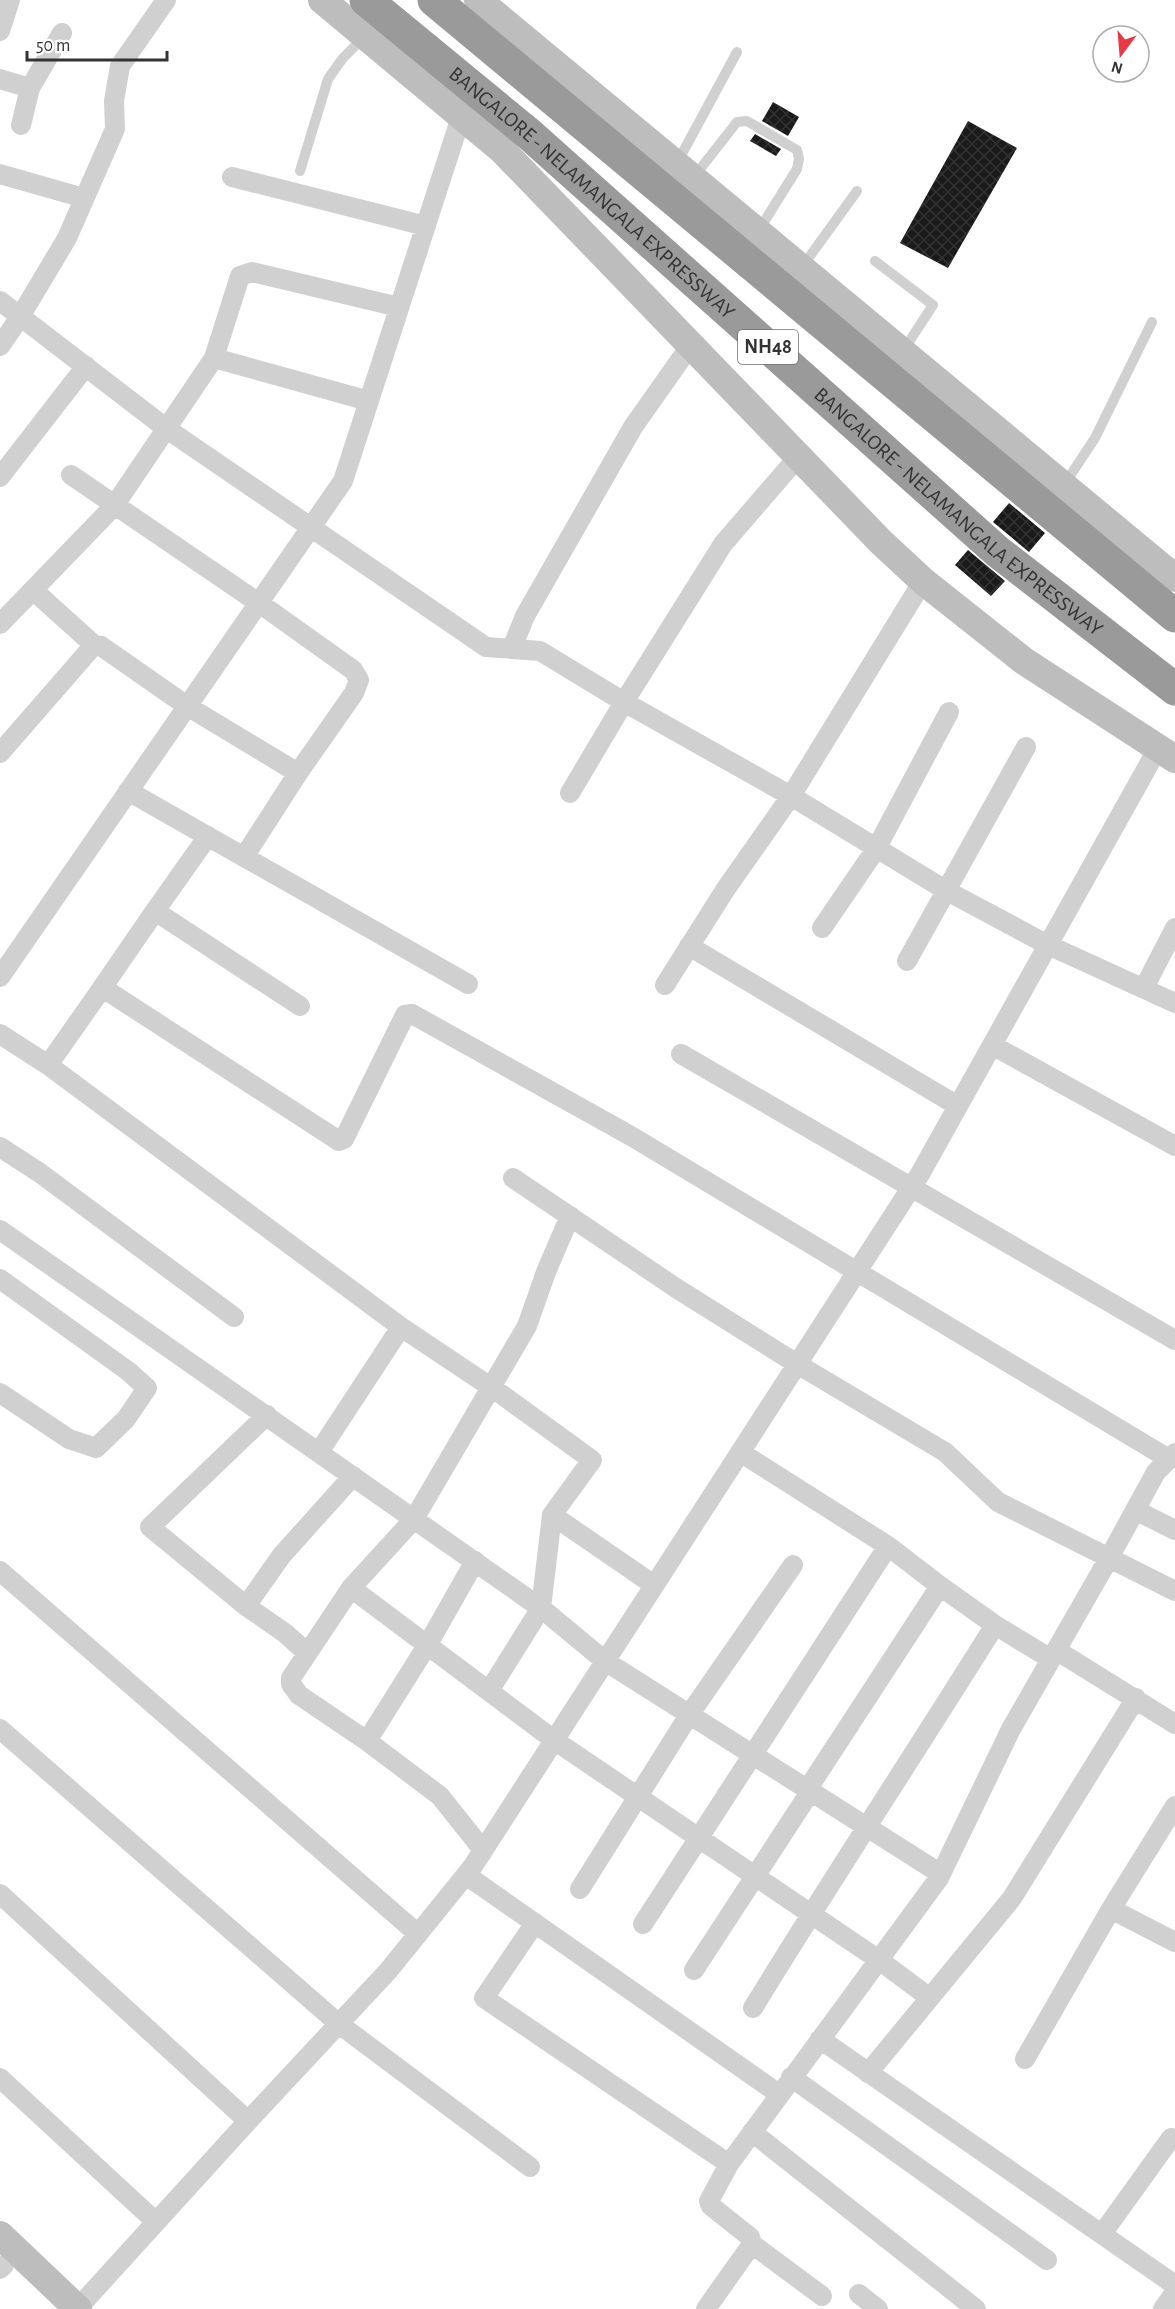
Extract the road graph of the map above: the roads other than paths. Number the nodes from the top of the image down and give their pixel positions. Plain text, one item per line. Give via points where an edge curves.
1 (10, 0) edge
2 (166, 0) edge
3 (322, 0) edge
4 (366, 0) edge
5 (434, 0) edge
6 (478, 0) edge
7 (0, 31) edge
8 (62, 33) dead end
9 (365, 36) junction
10 (737, 52) dead end
11 (0, 79) edge
12 (30, 88) junction
13 (461, 117) junction
14 (21, 125) dead end
15 (300, 171) dead end
16 (684, 171) junction
17 (0, 174) edge
18 (232, 177) dead end
19 (857, 191) dead end
20 (84, 198) junction
21 (426, 226) junction
22 (759, 231) junction
23 (875, 261) dead end
24 (802, 267) junction
25 (0, 301) edge
26 (399, 307) junction
27 (20, 317) junction
28 (1152, 321) dead end
29 (0, 346) edge
30 (690, 346) junction
31 (903, 352) junction
32 (214, 358) junction
33 (86, 366) junction
34 (369, 401) junction
35 (167, 429) junction
36 (798, 457) junction
37 (70, 475) dead end
38 (0, 477) edge
39 (1064, 486) junction
40 (114, 506) junction
41 (311, 527) junction
42 (1175, 578) edge
43 (923, 580) junction
44 (33, 590) junction
45 (258, 603) junction
46 (1175, 616) edge
47 (0, 624) edge
48 (94, 645) junction
49 (512, 648) junction
50 (1175, 689) edge
51 (624, 702) junction
52 (187, 706) junction
53 (949, 712) dead end
54 (1026, 747) dead end
55 (0, 753) edge
56 (1167, 754) edge
57 (298, 773) junction
58 (128, 791) junction
59 (570, 793) dead end
60 (791, 796) junction
61 (208, 836) junction
62 (876, 849) junction
63 (244, 856) junction
64 (947, 891) junction
65 (155, 911) junction
66 (822, 928) dead end
67 (1175, 928) edge
68 (1048, 945) junction
69 (689, 946) junction
70 (907, 961) dead end
71 (0, 977) edge
72 (468, 984) dead end
73 (665, 985) dead end
74 (1144, 988) junction
75 (100, 991) junction
76 (1175, 1003) edge
77 (300, 1006) dead end
78 (0, 1034) edge
79 (992, 1045) junction
80 (681, 1054) dead end
81 (48, 1065) junction
82 (958, 1106) junction
83 (1175, 1146) edge
84 (0, 1147) edge
85 (513, 1178) dead end
86 (911, 1188) junction
87 (570, 1216) junction
88 (0, 1230) edge
89 (856, 1273) junction
90 (0, 1279) edge
91 (234, 1317) dead end
92 (401, 1327) junction
93 (1175, 1340) edge
94 (797, 1364) junction
95 (492, 1388) junction
96 (0, 1393) edge
97 (267, 1415) junction
98 (319, 1452) junction
99 (740, 1452) junction
100 (1172, 1456) edge
101 (353, 1476) junction
102 (1135, 1510) junction
103 (552, 1515) junction
104 (414, 1519) junction
105 (1175, 1530) edge
106 (888, 1546) junction
107 (1109, 1558) junction
108 (475, 1562) junction
109 (793, 1565) dead end
110 (0, 1571) edge
111 (654, 1586) junction
112 (940, 1586) junction
113 (351, 1588) junction
114 (1175, 1591) edge
115 (246, 1606) junction
116 (541, 1608) junction
117 (995, 1625) junction
118 (428, 1644) junction
119 (308, 1653) junction
120 (1053, 1654) junction
121 (605, 1661) junction
122 (489, 1690) junction
123 (1136, 1698) junction
124 (689, 1715) junction
125 (1175, 1724) edge
126 (0, 1729) edge
127 (554, 1740) junction
128 (367, 1741) junction
129 (751, 1754) junction
130 (808, 1791) junction
131 (636, 1796) junction
132 (1175, 1806) edge
133 (867, 1828) junction
134 (699, 1838) junction
135 (483, 1850) junction
136 (466, 1875) junction
137 (941, 1875) junction
138 (755, 1877) junction
139 (580, 1888) dead end
140 (0, 1894) edge
141 (1111, 1909) junction
142 (810, 1914) junction
143 (535, 1923) junction
144 (643, 1924) dead end
145 (418, 1934) junction
146 (1175, 1942) edge
147 (879, 1959) junction
148 (694, 1970) dead end
149 (930, 1998) junction
150 (753, 2008) dead end
151 (339, 2024) junction
152 (820, 2039) junction
153 (1024, 2059) dead end
154 (868, 2073) junction
155 (791, 2077) junction
156 (0, 2078) edge
157 (779, 2094) junction
158 (248, 2121) junction
159 (752, 2132) junction
160 (1174, 2137) edge
161 (729, 2164) junction
162 (530, 2167) dead end
163 (156, 2222) junction
164 (1102, 2234) junction
165 (0, 2235) edge
166 (752, 2244) junction
167 (1047, 2260) dead end
168 (1, 2265) edge
169 (1175, 2285) edge
170 (1175, 2292) edge
171 (859, 2294) dead end
172 (822, 2296) dead end
173 (968, 2306) edge
174 (52, 2309) edge
175 (77, 2309) edge
176 (706, 2309) edge
177 (878, 2309) edge
178 (1163, 2309) edge

1 - 7 street
2 - 20 street via 120,66 114,101 115,129
3 - 9 street
4 - 50 highway, BANGALORE - NELAMANGALA EXPRESSWAY / NH48 via 529,134 998,552
5 - 46 highway, BANGALORE - NELAMANGALA EXPRESSWAY / NH48
6 - 16 street
8 - 12 street
9 - 13 street
9 - 15 lane via 328,79
10 - 16 lane
11 - 12 street
12 - 14 street
13 - 21 street
13 - 30 street via 502,150
16 - 22 street
16 - 22 lane via 737,122 747,121 797,150 797,169
17 - 20 street
18 - 21 street
19 - 24 lane
20 - 27 street via 67,238
21 - 26 street
22 - 24 street
23 - 31 lane via 933,305
24 - 31 street
25 - 27 street
26 - 32 street via 245,273 240,276
26 - 34 street
27 - 29 street
27 - 33 street
28 - 39 lane via 1095,438
30 - 36 street
30 - 49 street via 633,427 525,616
31 - 39 street
32 - 34 street
32 - 35 street
33 - 35 street
33 - 38 street
34 - 41 street via 343,481
35 - 40 street
35 - 41 street
36 - 43 street
36 - 51 street via 723,544
37 - 40 street
39 - 42 street
40 - 44 street
40 - 45 street
41 - 45 street
41 - 49 street via 486,647
43 - 56 street via 1024,661
43 - 60 street
44 - 47 street
44 - 48 street
45 - 52 street
45 - 57 street via 353,670 359,680
48 - 52 street via 102,646
48 - 55 street
49 - 51 street via 540,651
51 - 59 street
51 - 60 street
52 - 57 street
52 - 58 street
53 - 62 street
54 - 64 street
56 - 68 street
57 - 63 street
58 - 61 street
58 - 71 street
60 - 62 street
60 - 69 street
61 - 63 street
61 - 65 street
62 - 64 street
62 - 66 street
63 - 72 street
64 - 68 street
64 - 70 street
65 - 75 street
65 - 77 street
67 - 74 street
68 - 74 street
68 - 79 street
69 - 73 street
69 - 82 street
74 - 76 street
75 - 81 street
75 - 89 street via 106,990 339,1141 344,1139 405,1015 412,1014 631,1136
78 - 81 street
79 - 82 street
79 - 83 street
80 - 86 street
81 - 92 street
82 - 86 street
84 - 91 street
85 - 87 street
86 - 89 street
86 - 93 street
87 - 94 street
87 - 95 street via 527,1326
88 - 97 street
89 - 94 street
89 - 100 street
90 - 96 street via 147,1388 126,1419 96,1448 69,1439
92 - 95 street
92 - 98 street
94 - 99 street
94 - 107 street via 945,1452 998,1502
95 - 103 street via 592,1460
95 - 104 street
97 - 98 street
97 - 115 street via 150,1527
98 - 101 street
99 - 106 street
99 - 111 street
100 - 102 street via 1155,1472
101 - 104 street
101 - 115 street via 282,1555
102 - 105 street
102 - 107 street
103 - 111 street
103 - 116 street
104 - 108 street
104 - 113 street
106 - 112 street
106 - 129 street
107 - 114 street
107 - 120 street
108 - 116 street
108 - 118 street
109 - 124 street
110 - 145 street
111 - 121 street
112 - 117 street
112 - 130 street
113 - 118 street
113 - 119 street
115 - 119 street
116 - 121 street
116 - 122 street
117 - 120 street
117 - 133 street
118 - 122 street
118 - 128 street
119 - 128 street via 291,1684 321,1712
120 - 123 street
120 - 137 street via 1011,1729
121 - 124 street
121 - 127 street
122 - 127 street
123 - 125 street
123 - 149 street via 1012,1898
124 - 129 street
124 - 131 street
126 - 151 street
127 - 131 street
127 - 135 street
128 - 135 street via 440,1796
129 - 130 street
129 - 134 street
130 - 133 street
130 - 138 street
131 - 134 street
131 - 139 street
132 - 141 street
133 - 137 street
133 - 142 street
134 - 138 street
134 - 144 street
135 - 136 street
136 - 143 street
136 - 145 street
137 - 147 street
138 - 142 street
138 - 148 street
140 - 158 street
141 - 146 street
141 - 153 street
142 - 147 street
142 - 150 street
143 - 157 street
143 - 161 street via 484,1998
145 - 151 street
147 - 149 street
147 - 152 street
149 - 154 street
151 - 158 street
151 - 162 street
152 - 154 street
152 - 155 street
154 - 164 street
155 - 157 street
155 - 167 street
156 - 163 street
157 - 159 street
158 - 163 street
159 - 161 street
159 - 173 street
160 - 164 street
161 - 166 street via 709,2201 750,2237
163 - 175 street
164 - 169 street
165 - 175 street
166 - 172 street
166 - 176 street
168 - 174 street
170 - 178 street
171 - 177 street

